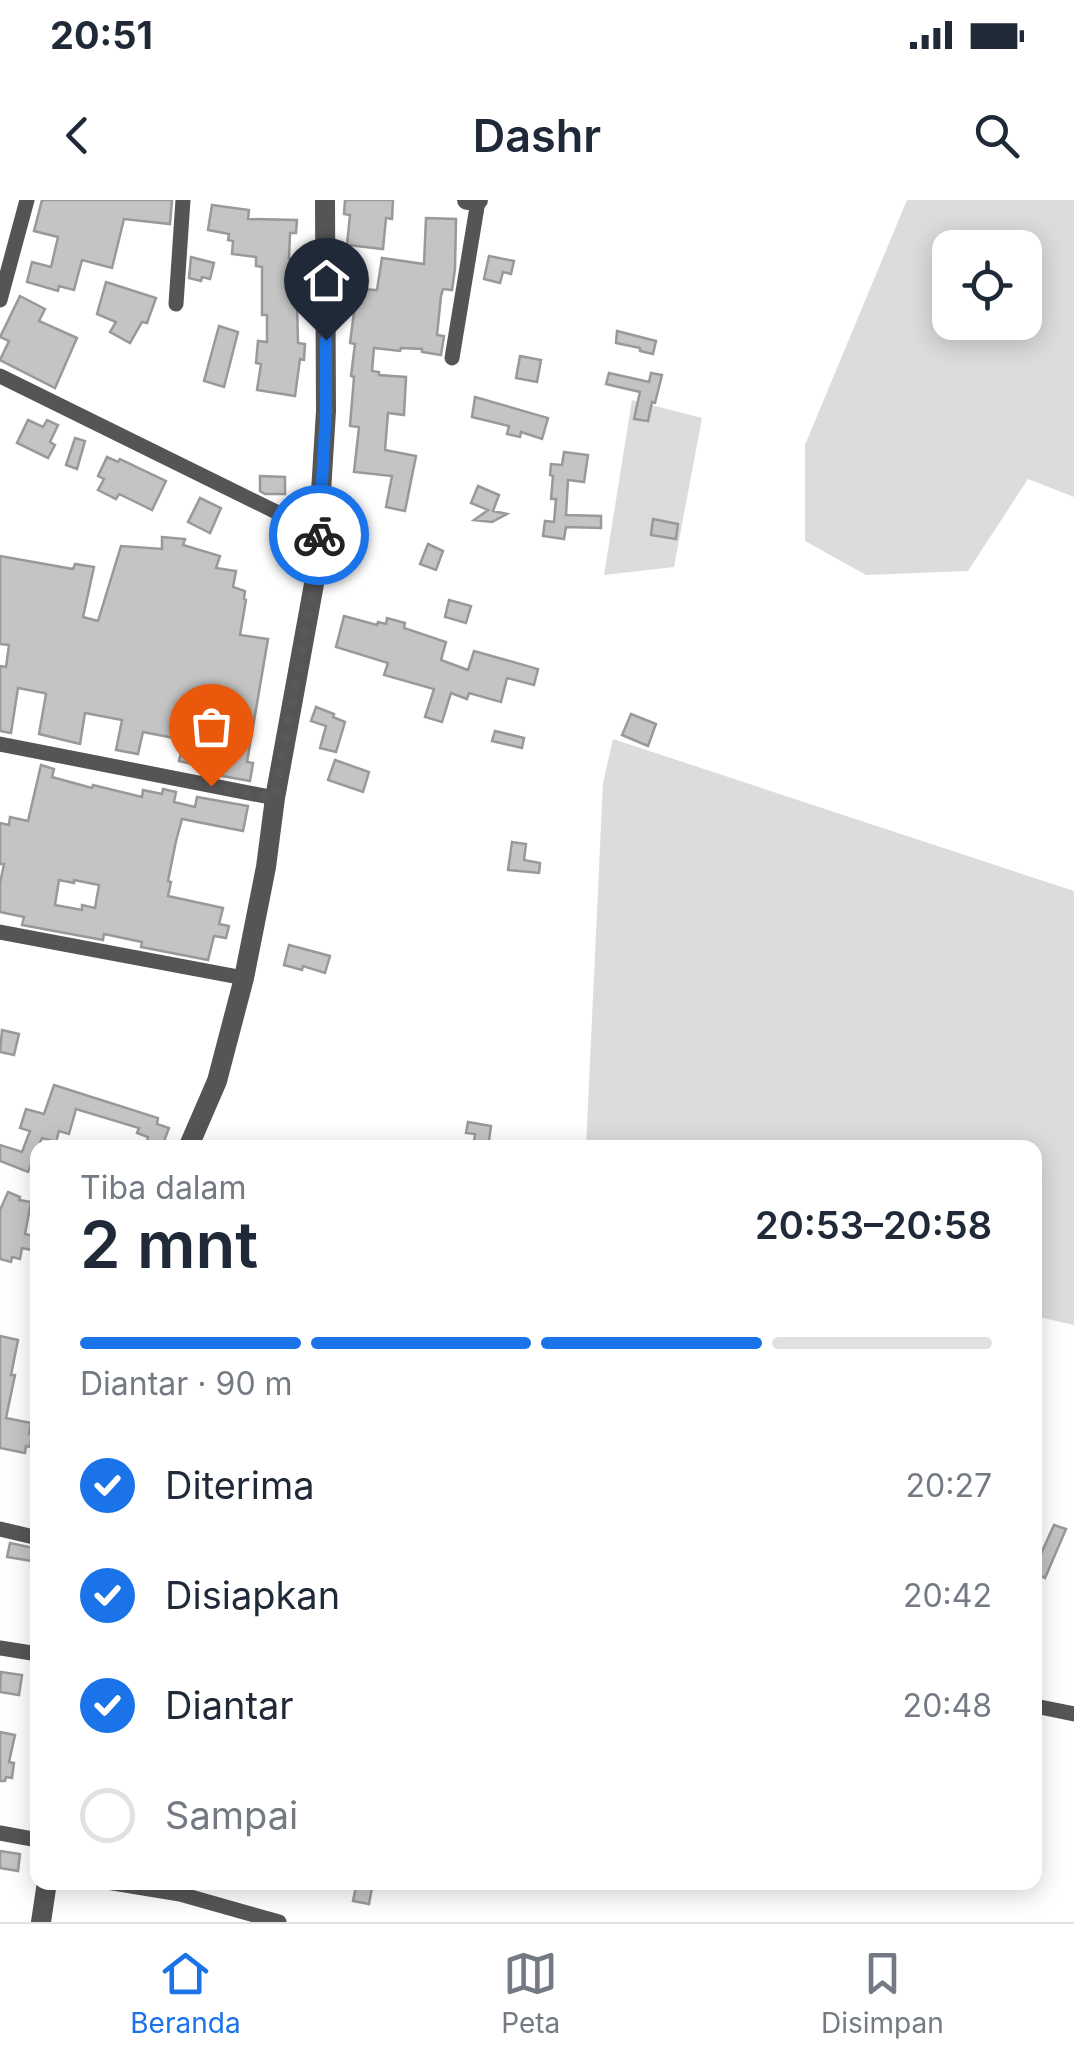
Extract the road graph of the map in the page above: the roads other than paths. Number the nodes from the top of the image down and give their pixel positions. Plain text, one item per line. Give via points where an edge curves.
1 (28, 200) edge
2 (183, 200) edge
3 (325, 200) edge
4 (474, 200) edge
5 (0, 300) edge
6 (176, 304) dead end
7 (452, 358) dead end
8 (0, 376) edge
9 (319, 533) junction
10 (0, 744) edge
11 (275, 798) junction
12 (0, 932) edge
13 (244, 978) junction
14 (192, 1140) edge
15 (0, 1529) edge
16 (30, 1536) edge
17 (0, 1648) edge
18 (30, 1653) edge
19 (1042, 1707) edge
20 (1074, 1714) edge
21 (0, 1833) edge
22 (30, 1839) edge
23 (46, 1890) edge
24 (156, 1890) edge
25 (41, 1922) edge
26 (279, 1922) edge

1 - 5 street
2 - 6 street
3 - 9 street
4 - 7 street
8 - 9 street
9 - 11 street
10 - 11 street
11 - 13 street
12 - 13 street
13 - 14 street via 218,1082
15 - 16 street
17 - 18 street
19 - 20 street
21 - 22 street
23 - 25 street
24 - 26 street

